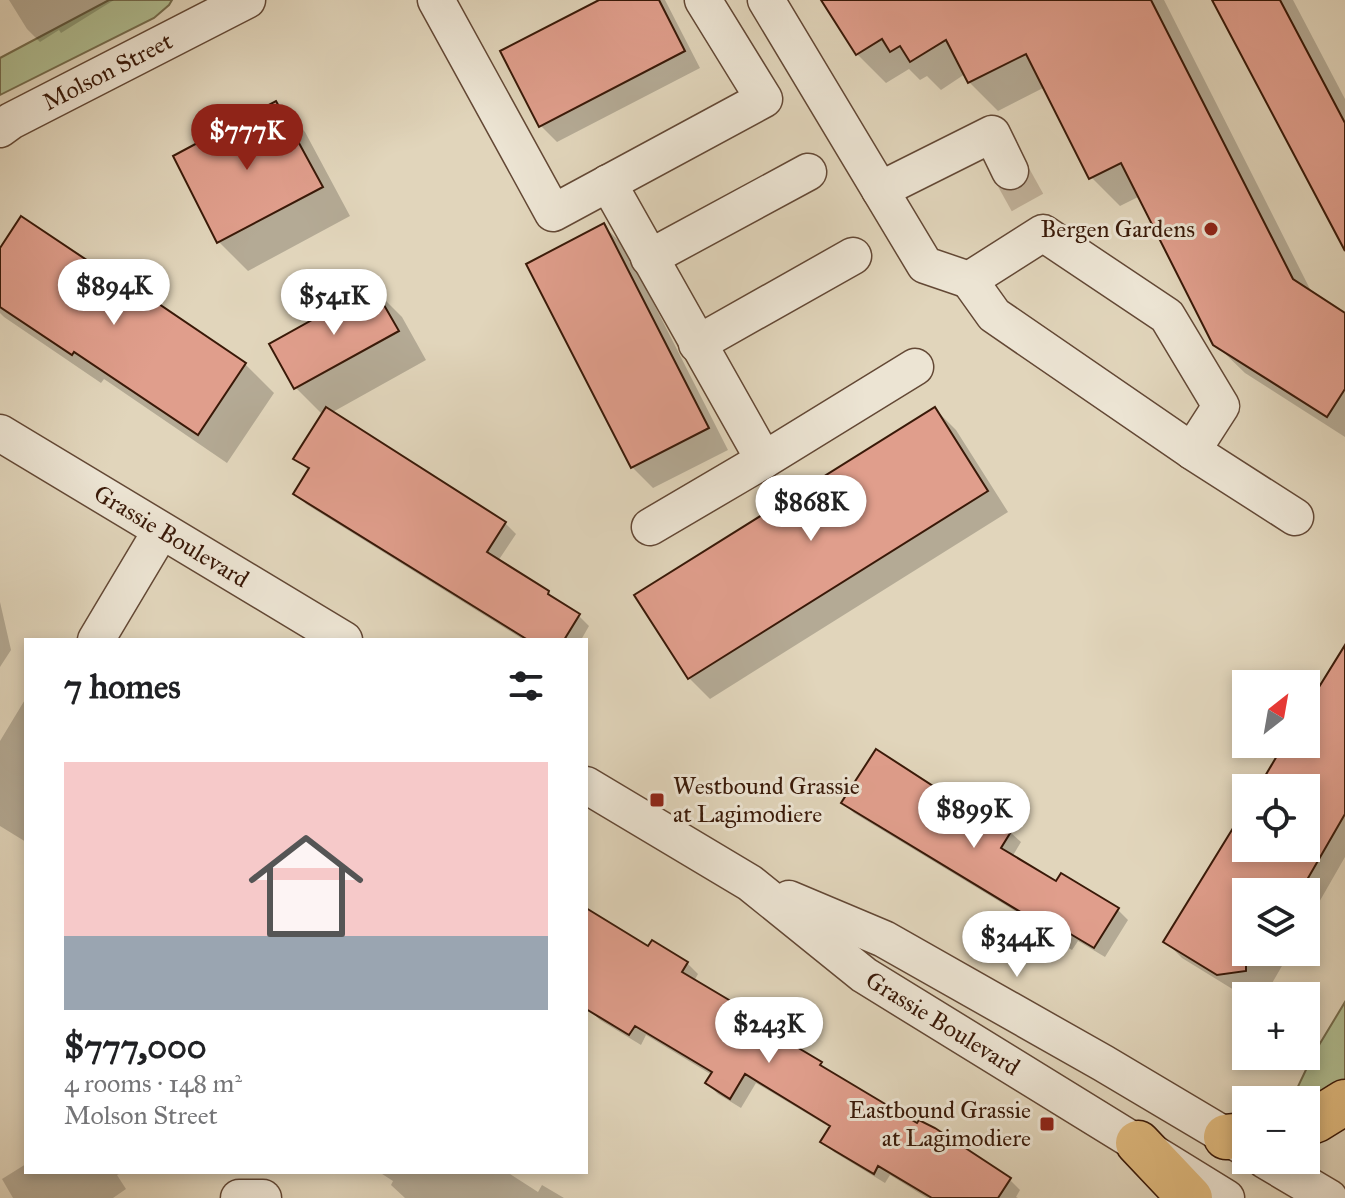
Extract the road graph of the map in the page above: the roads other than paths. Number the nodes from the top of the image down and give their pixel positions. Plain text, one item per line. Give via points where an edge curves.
1 (436, 0) edge
2 (703, 0) edge
3 (766, 0) edge
4 (236, 2) edge
5 (4, 125) edge
6 (1010, 171) tunnel mouth
7 (808, 172) dead end
8 (608, 183) junction
9 (880, 190) junction
10 (853, 256) dead end
11 (649, 258) junction
12 (969, 280) junction
13 (697, 344) junction
14 (915, 367) dead end
15 (0, 433) edge
16 (1192, 451) junction
17 (764, 460) junction
18 (1295, 517) dead end
19 (650, 527) dead end
20 (161, 531) junction
21 (97, 638) edge
22 (341, 638) edge
23 (588, 786) edge
24 (750, 883) junction
25 (1345, 1102) edge
26 (1320, 1118) edge
27 (1232, 1136) edge
28 (1138, 1143) junction
29 (1289, 1174) edge
30 (239, 1198) edge
31 (263, 1198) edge
32 (1190, 1198) edge
33 (1226, 1198) edge
34 (1329, 1198) edge

1 - 8 street via 553,213
2 - 8 street via 764,99
3 - 9 street
4 - 5 street, Molson Street
6 - 9 street via 992,134
7 - 11 street
8 - 11 street
9 - 12 street via 925,265
10 - 13 street
11 - 13 street
12 - 16 street via 994,315
12 - 16 street via 1037,220 1167,316 1221,406
13 - 17 street
14 - 17 street
15 - 20 street, Grassie Boulevard
16 - 18 street
17 - 19 street
20 - 21 street
20 - 22 street, Grassie Boulevard
23 - 24 street, Grassie Boulevard
24 - 27 street, Grassie Boulevard via 884,939
24 - 28 street, Grassie Boulevard via 864,975
25 - 26 main road
28 - 32 main road
28 - 33 street, Grassie Boulevard
29 - 34 street
30 - 31 street

